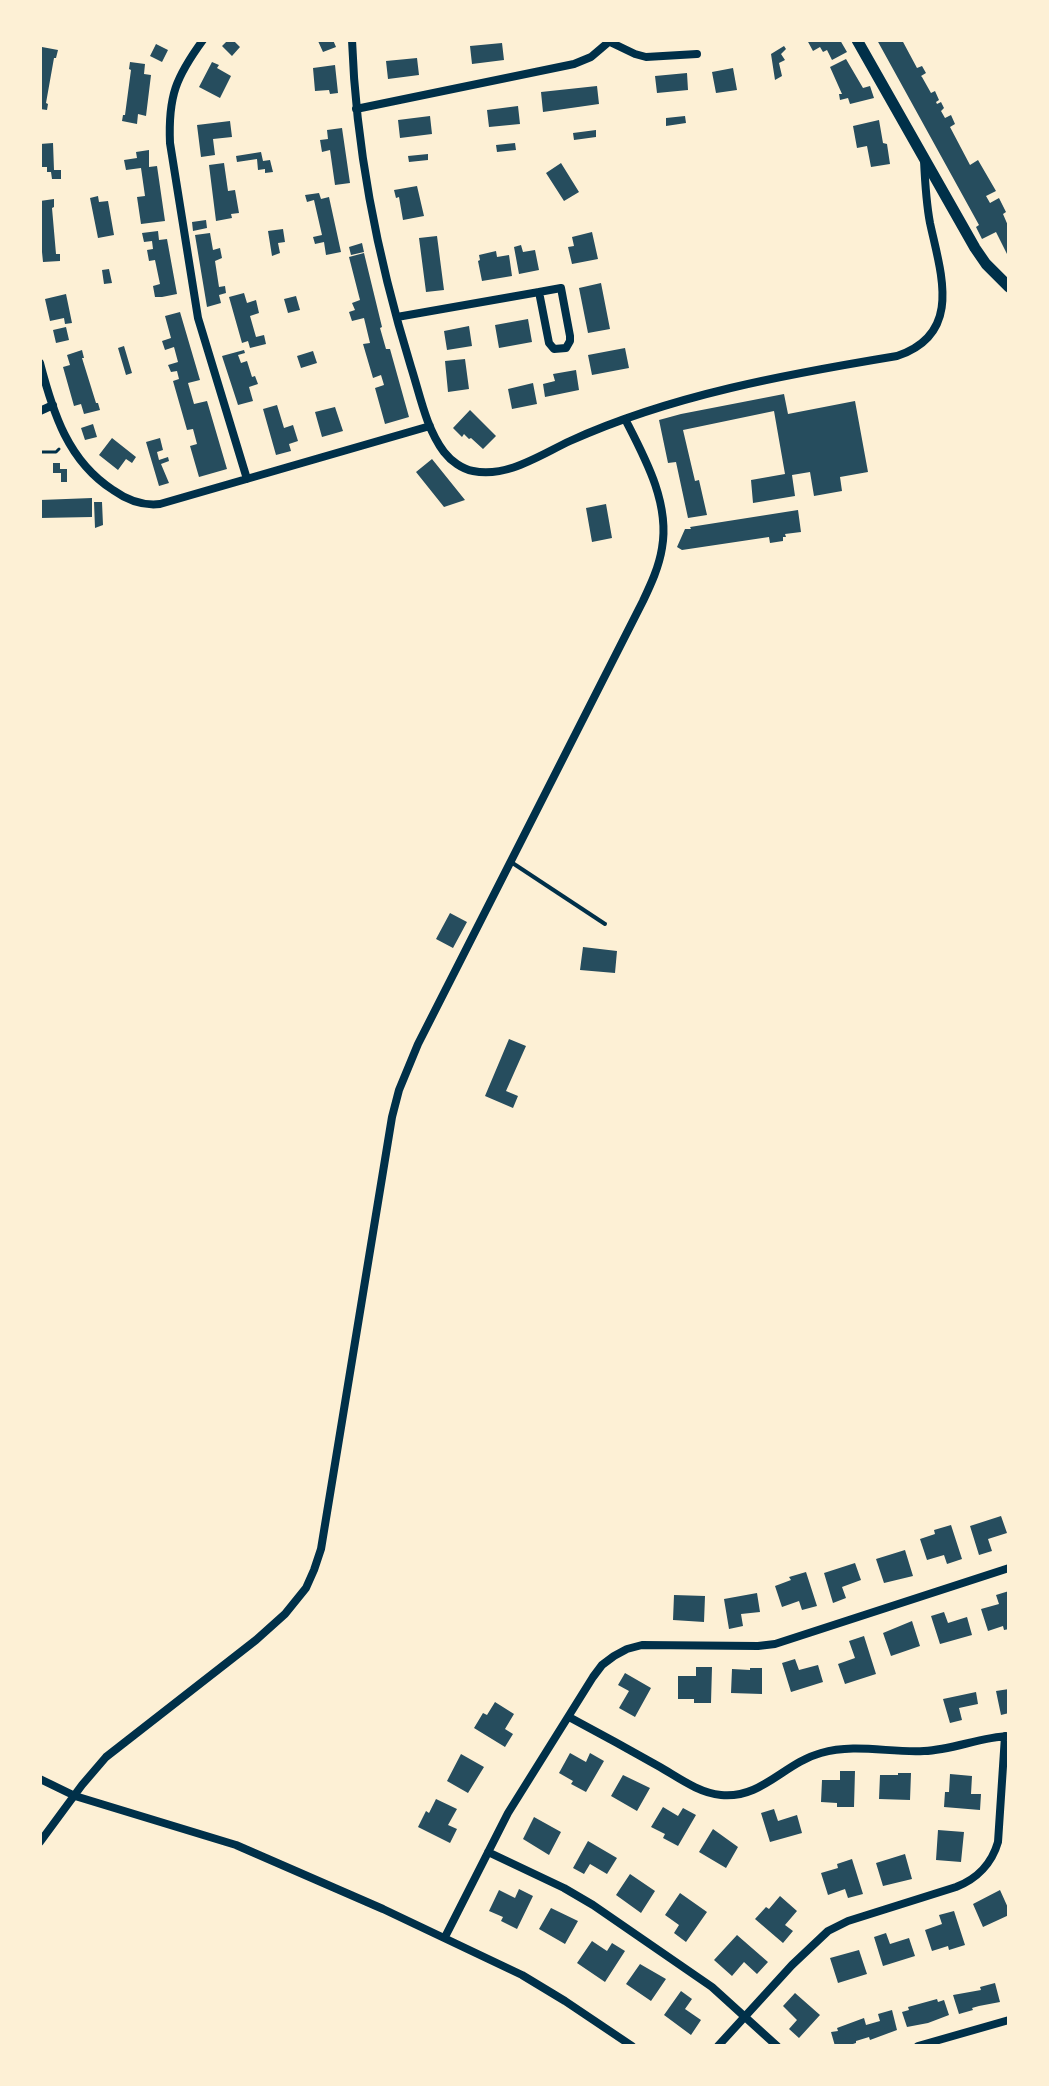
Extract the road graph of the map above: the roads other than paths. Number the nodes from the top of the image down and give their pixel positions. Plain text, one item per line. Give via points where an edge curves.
1 (203, 40) edge
2 (352, 40) edge
3 (857, 40) edge
4 (611, 41) edge
5 (697, 54) dead end
6 (356, 109) junction
7 (924, 160) junction
8 (1009, 287) edge
9 (539, 292) junction
10 (397, 317) junction
11 (40, 363) edge
12 (53, 405) junction
13 (40, 411) edge
14 (625, 419) junction
15 (430, 426) junction
16 (247, 479) junction
17 (511, 862) junction
18 (605, 924) dead end
19 (1009, 1568) edge
20 (569, 1717) junction
21 (1007, 1736) edge
22 (40, 1779) edge
23 (75, 1796) junction
24 (40, 1842) edge
25 (488, 1852) junction
26 (445, 1937) junction
27 (745, 2016) junction
28 (1009, 2020) edge
29 (632, 2046) edge
30 (718, 2046) edge
31 (777, 2046) edge
32 (918, 2046) edge

1 - 16 street via 174,89 170,143 198,318
2 - 6 street
3 - 7 street
4 - 5 street via 646,57
4 - 6 street via 574,64
6 - 10 street via 372,221
7 - 8 street via 980,256
7 - 14 street via 943,292 938,325 926,342 897,356 676,401
9 - 9 street via 549,343 554,349 566,348 570,336 561,288
9 - 10 street
10 - 15 street
11 - 12 street
12 - 13 street
12 - 16 street via 78,459 99,481 130,500 160,504
14 - 15 street via 519,465 484,473 453,462
14 - 17 street via 658,498 663,527 660,558
15 - 16 street
17 - 18 lane
17 - 23 street via 412,1057 396,1100 321,1549 310,1580 293,1606 266,1631 106,1757
19 - 20 street via 775,1644 627,1649 602,1665
20 - 21 street via 717,1795 757,1790 801,1761 826,1752 927,1751
20 - 25 street
21 - 27 street via 998,1842 981,1871 956,1887 833,1927
22 - 23 street
23 - 24 street
23 - 26 street via 236,1845
25 - 26 street
25 - 27 street via 593,1905
26 - 29 street via 544,1988
27 - 30 street
27 - 31 street
28 - 32 street

